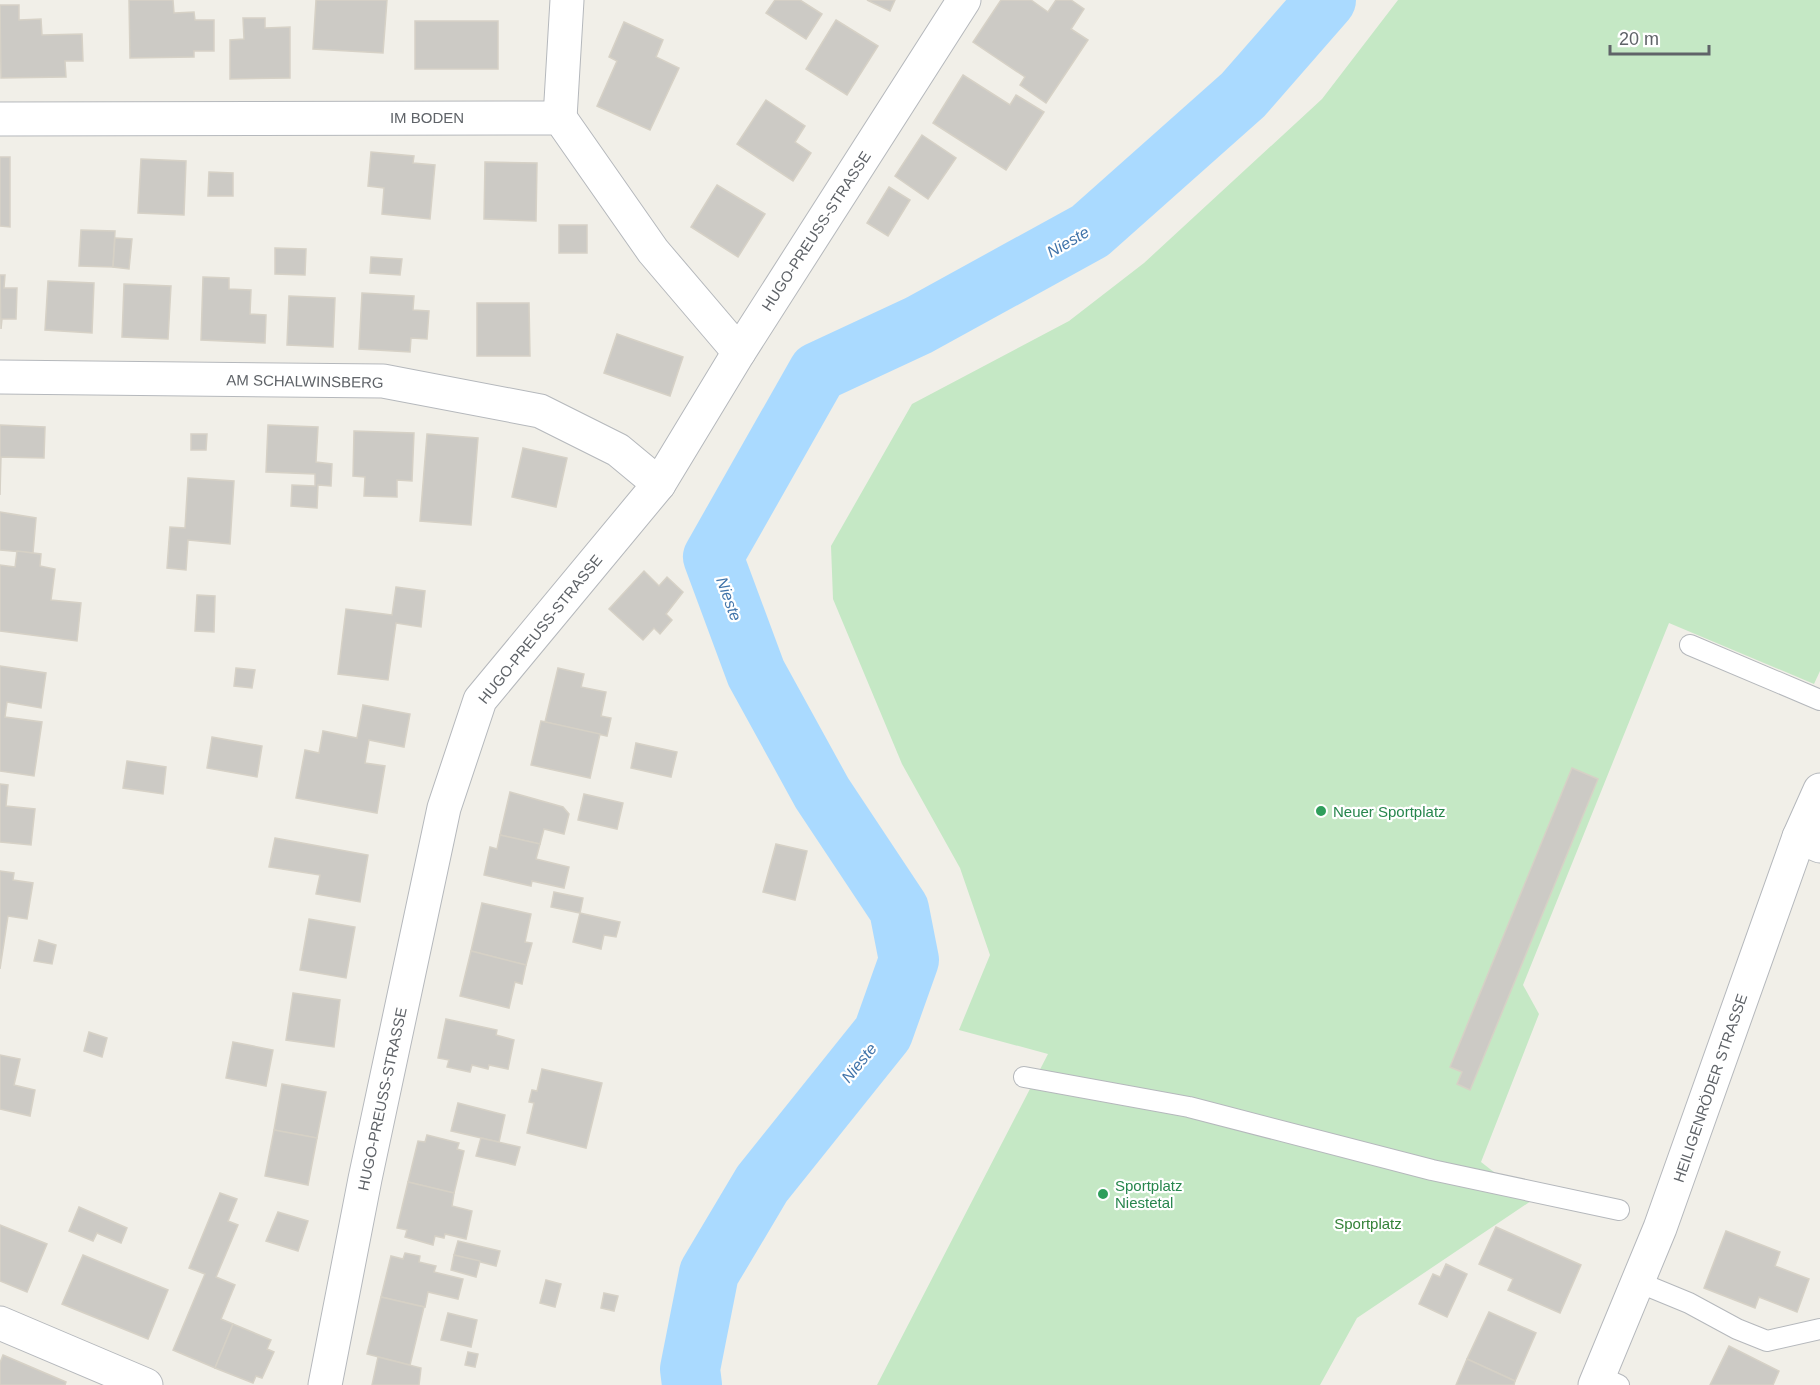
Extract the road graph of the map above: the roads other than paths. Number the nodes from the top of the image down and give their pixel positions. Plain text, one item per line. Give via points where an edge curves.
1 (567, 0) edge
2 (964, 0) edge
3 (560, 118) junction
4 (0, 119) edge
5 (739, 352) junction
6 (0, 377) edge
7 (659, 484) junction
8 (1690, 645) dead end
9 (1820, 700) edge
10 (1820, 790) edge
11 (1809, 841) edge
12 (1024, 1077) dead end
13 (1619, 1210) dead end
14 (1638, 1282) junction
15 (0, 1323) edge
16 (1820, 1329) edge
17 (1604, 1382) edge
18 (146, 1385) edge
19 (325, 1385) edge

1 - 3 street
2 - 5 street, HUGO-PREUSS-STRASSE
3 - 4 street, IM BODEN
3 - 5 street via 653,251
5 - 7 street, HUGO-PREUSS-STRASSE
6 - 7 street, AM SCHALWINSBERG via 383,381 540,411 618,450
7 - 19 street, HUGO-PREUSS-STRASSE via 480,700 444,808
8 - 9 lane
10 - 11 street, HEILIGENRÖDER STRASSE
11 - 14 street, HEILIGENRÖDER STRASSE
12 - 13 lane via 1189,1107 1432,1170
14 - 16 lane via 1767,1341
14 - 17 street, HEILIGENRÖDER STRASSE
15 - 18 street

